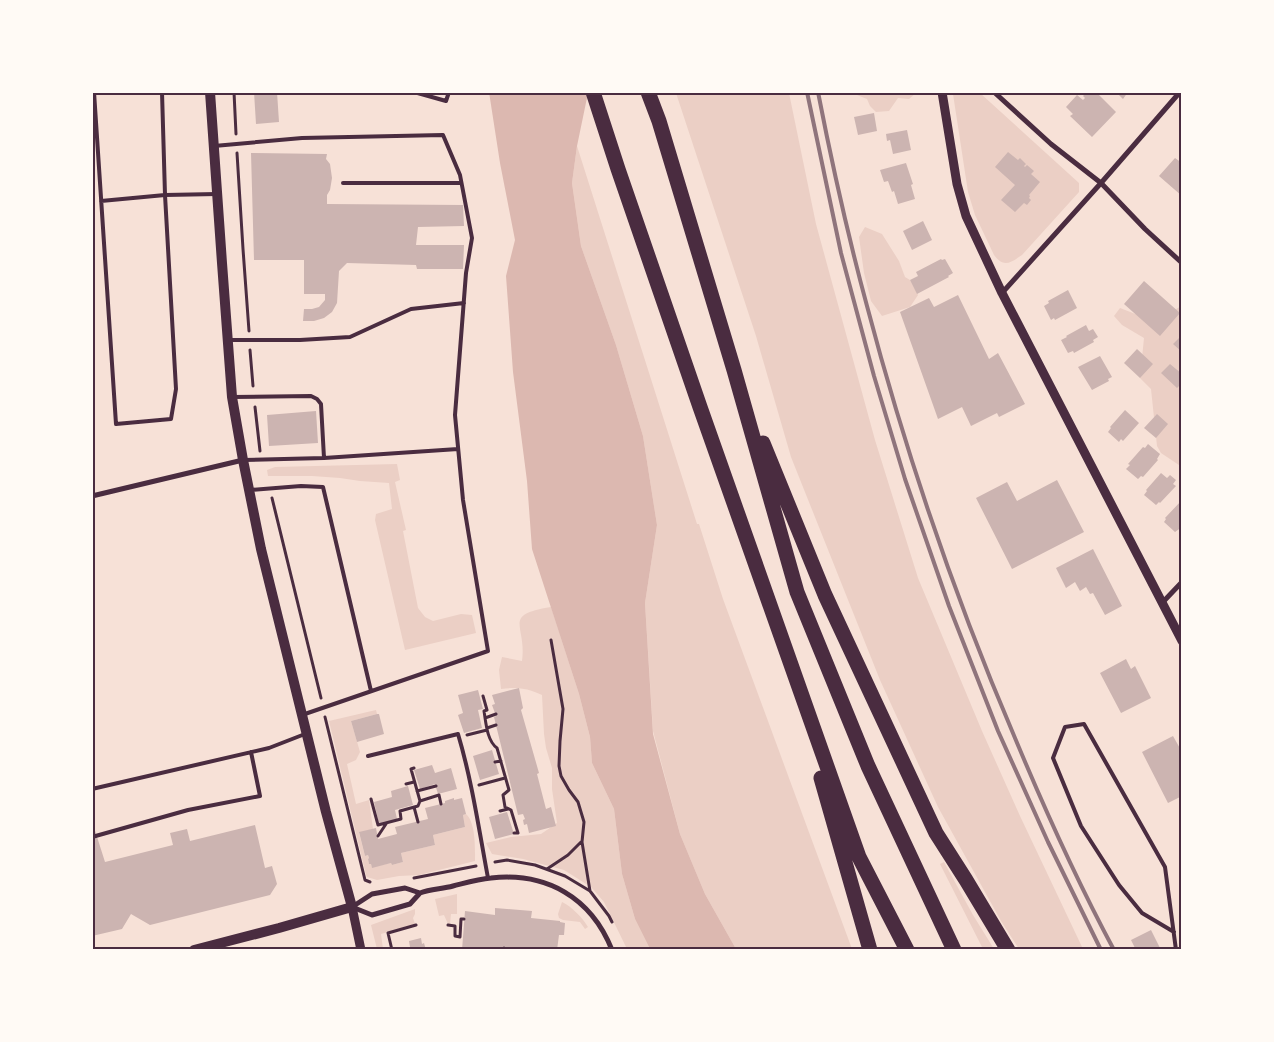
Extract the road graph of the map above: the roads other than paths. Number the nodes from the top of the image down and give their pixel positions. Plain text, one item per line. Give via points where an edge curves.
1 (94, 92) edge
2 (162, 92) edge
3 (210, 92) edge
4 (414, 92) edge
5 (448, 92) edge
6 (593, 92) edge
7 (648, 92) edge
8 (942, 92) edge
9 (994, 92) edge
10 (1180, 92) edge
11 (214, 146) junction
12 (344, 183) dead end
13 (461, 183) junction
14 (1101, 184) junction
15 (165, 194) junction
16 (217, 194) junction
17 (101, 202) junction
18 (1182, 263) edge
19 (1002, 293) junction
20 (464, 303) junction
21 (228, 340) junction
22 (734, 370) junction
23 (232, 397) junction
24 (458, 449) junction
25 (324, 458) junction
26 (243, 460) junction
27 (249, 490) junction
28 (92, 496) edge
29 (1182, 582) edge
30 (1162, 602) junction
31 (780, 635) junction
32 (1182, 641) edge
33 (372, 691) junction
34 (302, 715) junction
35 (307, 733) junction
36 (251, 752) junction
37 (368, 756) dead end
38 (92, 789) edge
39 (92, 836) edge
40 (488, 878) junction
41 (420, 893) junction
42 (352, 907) junction
43 (1174, 932) junction
44 (194, 950) edge
45 (361, 950) edge
46 (612, 950) edge
47 (870, 950) edge
48 (907, 950) edge
49 (954, 950) edge
50 (1008, 950) edge
51 (1176, 950) edge

1 - 17 lane
2 - 15 lane
3 - 11 main road
4 - 5 lane via 446,101
6 - 31 highway
7 - 22 highway
8 - 19 street via 961,201
9 - 14 street
10 - 14 street
11 - 13 lane via 302,138 443,134
11 - 16 main road
12 - 13 lane
13 - 20 lane via 472,238
14 - 18 street
14 - 19 street
15 - 16 lane
15 - 17 lane
15 - 17 lane via 176,389 171,418 116,424
16 - 21 main road
19 - 30 street
20 - 21 lane via 411,309 350,338
20 - 24 lane via 455,415
21 - 23 main road
22 - 49 highway via 798,592 868,766
22 - 50 highway via 826,595 936,833
23 - 25 lane via 317,398 321,404
23 - 26 main road
24 - 25 lane
24 - 33 lane via 463,500 488,651
25 - 26 lane
26 - 27 main road
26 - 28 street
27 - 33 lane via 301,486 323,488
27 - 34 main road
29 - 30 street
30 - 32 street
31 - 47 highway
31 - 48 highway via 859,857
33 - 34 lane
34 - 35 main road
35 - 36 lane
35 - 42 main road
36 - 38 lane
36 - 39 lane via 260,796 188,810
37 - 40 lane via 458,734
40 - 41 street
40 - 46 street via 527,878 561,890 590,913
41 - 42 street via 406,888 372,894
41 - 42 street via 410,904 372,915
42 - 44 main road
42 - 45 street
43 - 43 lane via 1165,867 1084,724 1065,727 1053,758 1081,826 1119,885 1142,913
43 - 51 lane

